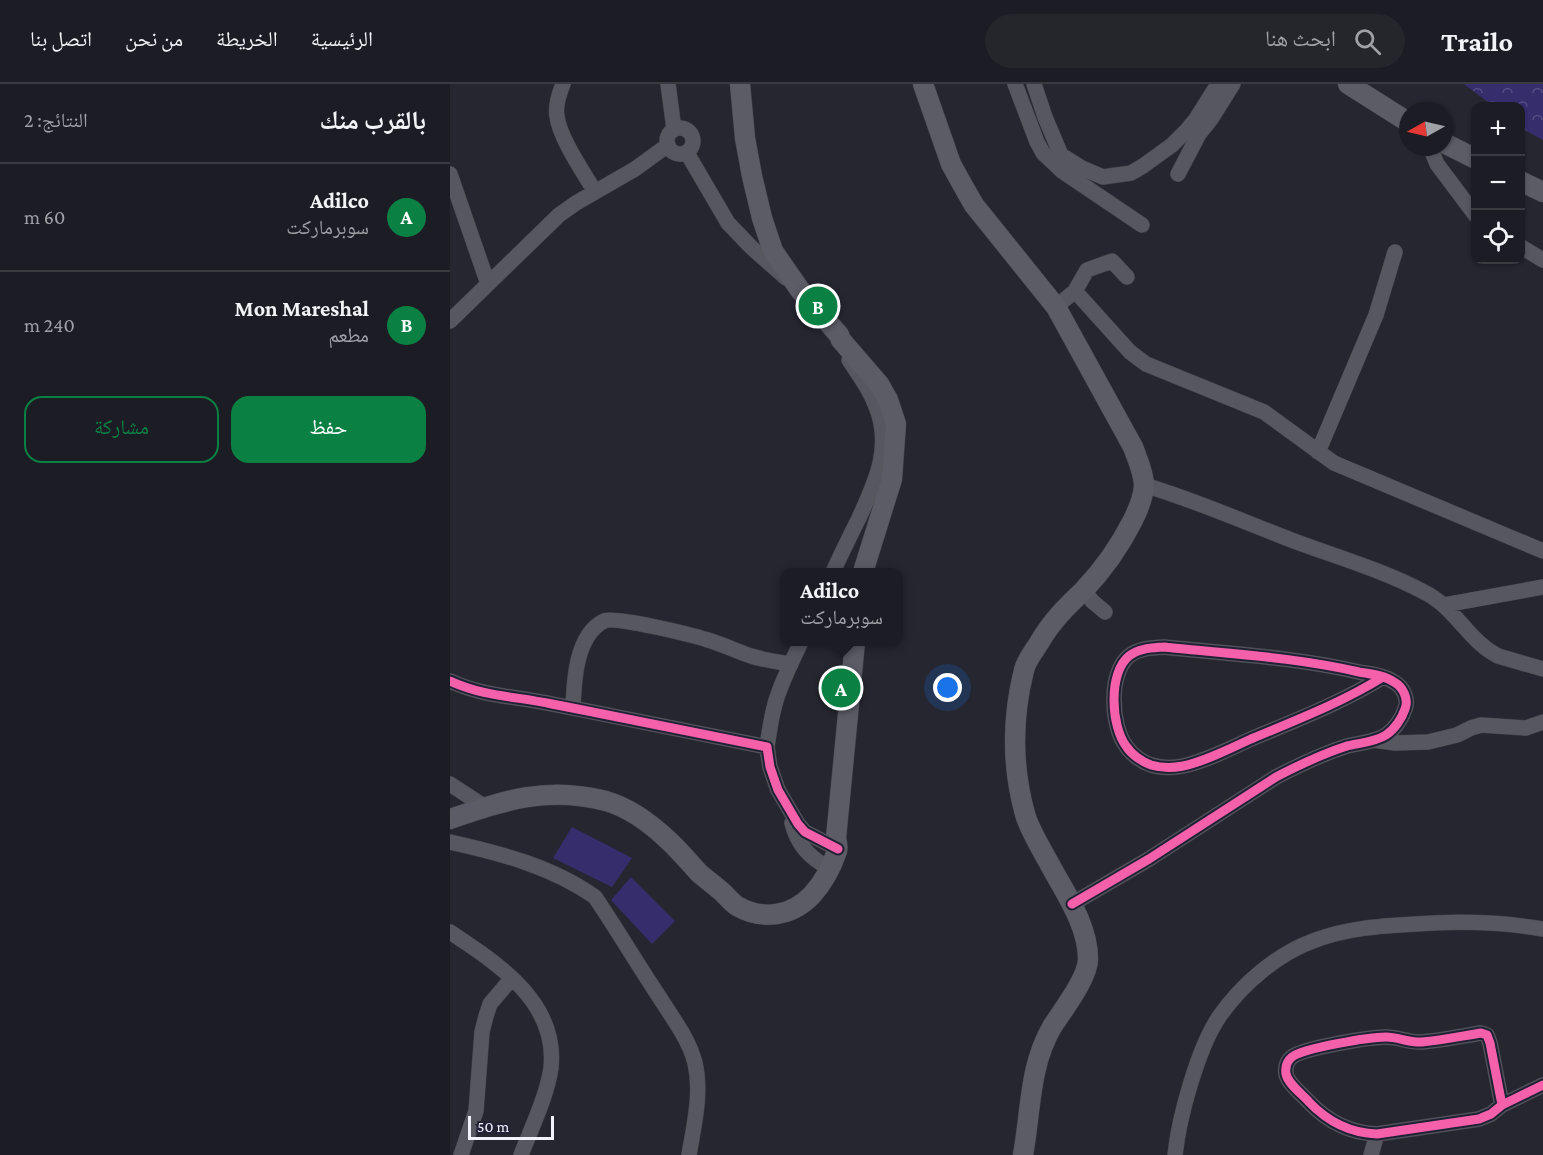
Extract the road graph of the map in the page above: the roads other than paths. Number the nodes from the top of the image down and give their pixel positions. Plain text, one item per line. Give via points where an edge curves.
1 (563, 84) edge
2 (668, 84) edge
3 (740, 84) edge
4 (923, 84) edge
5 (1015, 84) edge
6 (1034, 84) edge
7 (1218, 84) edge
8 (1233, 84) edge
9 (1348, 84) edge
10 (1399, 116) edge
11 (674, 129) junction
12 (668, 145) junction
13 (1453, 147) edge
14 (687, 153) junction
15 (1434, 156) edge
16 (1471, 156) edge
17 (1058, 160) junction
18 (450, 174) edge
19 (1178, 174) dead end
20 (1525, 184) edge
21 (595, 192) junction
22 (1543, 192) edge
23 (1472, 210) edge
24 (1142, 225) dead end
25 (1525, 249) edge
26 (1395, 252) dead end
27 (1543, 260) edge
28 (1127, 277) dead end
29 (488, 284) junction
30 (800, 290) junction
31 (1075, 291) junction
32 (1056, 307) junction
33 (450, 321) edge
34 (837, 332) junction
35 (900, 423) junction
36 (1318, 452) junction
37 (1144, 485) junction
38 (1543, 551) edge
39 (835, 568) edge
40 (865, 568) edge
41 (873, 568) edge
42 (1543, 587) edge
43 (1084, 590) junction
44 (1444, 605) junction
45 (1105, 612) dead end
46 (799, 646) edge
47 (855, 646) edge
48 (791, 664) junction
49 (1543, 669) edge
50 (1383, 677) junction
51 (450, 681) edge
52 (573, 708) junction
53 (1543, 722) edge
54 (1374, 740) junction
55 (767, 747) junction
56 (450, 784) edge
57 (485, 807) junction
58 (790, 811) junction
59 (450, 819) edge
60 (450, 842) edge
61 (834, 843) junction
62 (824, 866) junction
63 (1072, 904) junction
64 (1543, 929) edge
65 (450, 932) edge
66 (512, 978) junction
67 (1543, 1085) edge
68 (1502, 1105) junction
69 (1377, 1134) junction
70 (461, 1155) edge
71 (520, 1155) edge
72 (689, 1155) edge
73 (1023, 1155) edge
74 (1175, 1155) edge
75 (1371, 1155) edge

1 - 21 street via 556,114 558,124
2 - 11 street
3 - 30 main road via 745,138 762,218 773,251
4 - 32 main road via 951,164 974,205
5 - 17 street via 1043,153
6 - 17 street
7 - 17 street via 1186,131 1131,173 1103,177
8 - 19 street
9 - 10 main road
11 - 12 street via 668,136
11 - 14 street via 687,129 693,136 693,146
12 - 14 street via 673,152
12 - 21 street
13 - 16 main road
14 - 30 street via 728,223
15 - 23 street
17 - 24 street
18 - 29 street
20 - 22 main road
21 - 29 street via 559,215
25 - 27 street
26 - 36 street via 1376,315
28 - 31 street via 1112,261 1087,270
29 - 33 street
30 - 34 main road
31 - 32 street
31 - 36 street via 1130,352 1146,364 1264,412
32 - 37 main road via 1133,447
34 - 35 main road via 866,356 891,387
34 - 39 street via 840,349 870,392 883,439 879,471
35 - 40 main road via 892,479
35 - 41 main road via 900,478
36 - 38 street via 1334,463
37 - 43 main road via 1125,537
37 - 44 street via 1392,577
42 - 44 street
43 - 45 street
43 - 63 main road via 1046,631 1024,668 1016,724 1015,763 1026,816
44 - 49 street via 1491,652
46 - 48 street
47 - 61 main road
48 - 52 street via 752,656 708,640 607,620 595,627 583,645 574,678
48 - 55 street via 775,704
50 - 50 street via 1308,662 1151,648 1133,653 1122,665 1114,713 1124,745 1140,759 1150,765 1183,766 1331,706
50 - 54 street via 1398,685 1407,705 1394,728
51 - 52 street via 489,695
52 - 55 street
53 - 54 street via 1521,728 1481,725 1428,742
54 - 63 street via 1322,755 1276,777
55 - 58 street via 778,790
56 - 57 street
57 - 59 main road
57 - 62 main road via 533,795 567,795 608,802 649,823 735,905 758,915 780,914 799,906 822,882
58 - 61 street via 805,832
58 - 62 street via 800,844
60 - 72 street via 491,851 542,870 595,897 692,1054 698,1095
61 - 62 main road
63 - 73 main road via 1087,944 1087,967 1051,1029 1038,1061
64 - 74 street via 1443,922 1383,925 1314,940 1294,949 1255,978 1219,1017 1195,1071
65 - 66 street
66 - 70 street via 490,1004 486,1016 476,1111
66 - 71 street via 544,1019 552,1054 544,1095
67 - 68 street
68 - 69 street via 1479,1119
68 - 69 street via 1490,1042 1483,1033 1422,1042 1369,1038 1299,1053 1290,1059 1286,1068 1288,1080 1321,1113 1351,1130
69 - 75 street

